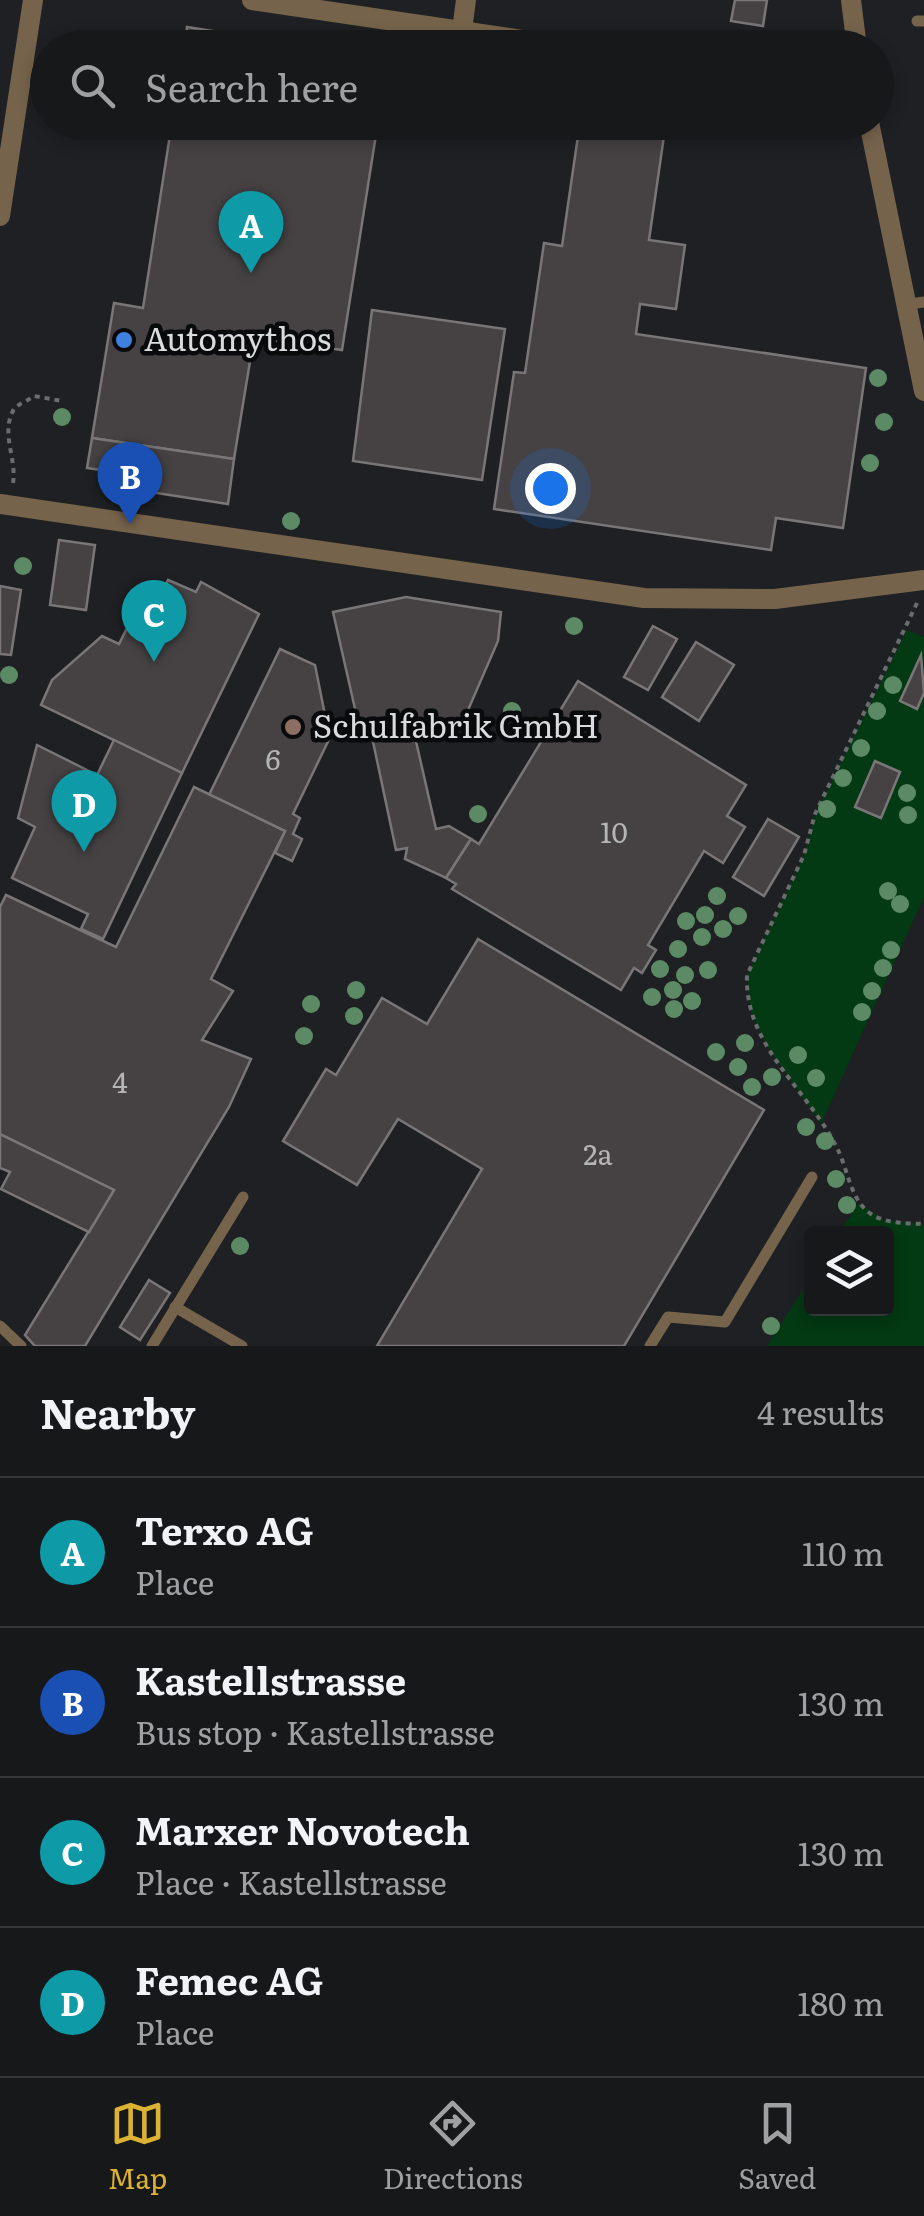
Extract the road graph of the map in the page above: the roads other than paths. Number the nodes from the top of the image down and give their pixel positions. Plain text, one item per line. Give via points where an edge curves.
1 (33, 0) edge
2 (252, 0) edge
3 (466, 0) edge
4 (851, 0) edge
5 (462, 30) joint
6 (855, 30) edge
7 (873, 140) edge
8 (0, 216) edge
9 (914, 303) edge
10 (924, 390) edge
11 (4, 505) edge
12 (923, 588) edge
13 (812, 1176) dead end
14 (244, 1197) dead end
15 (176, 1308) junction
16 (0, 1326) edge
17 (21, 1346) edge
18 (152, 1346) edge
19 (242, 1346) edge
20 (650, 1346) edge

1 - 8 street
2 - 5 street
3 - 5 street
4 - 6 street
7 - 9 street
9 - 10 street
11 - 12 street via 644,598 775,599
13 - 20 lane via 725,1322 668,1317
14 - 15 lane
15 - 18 lane
15 - 19 lane
16 - 17 lane

